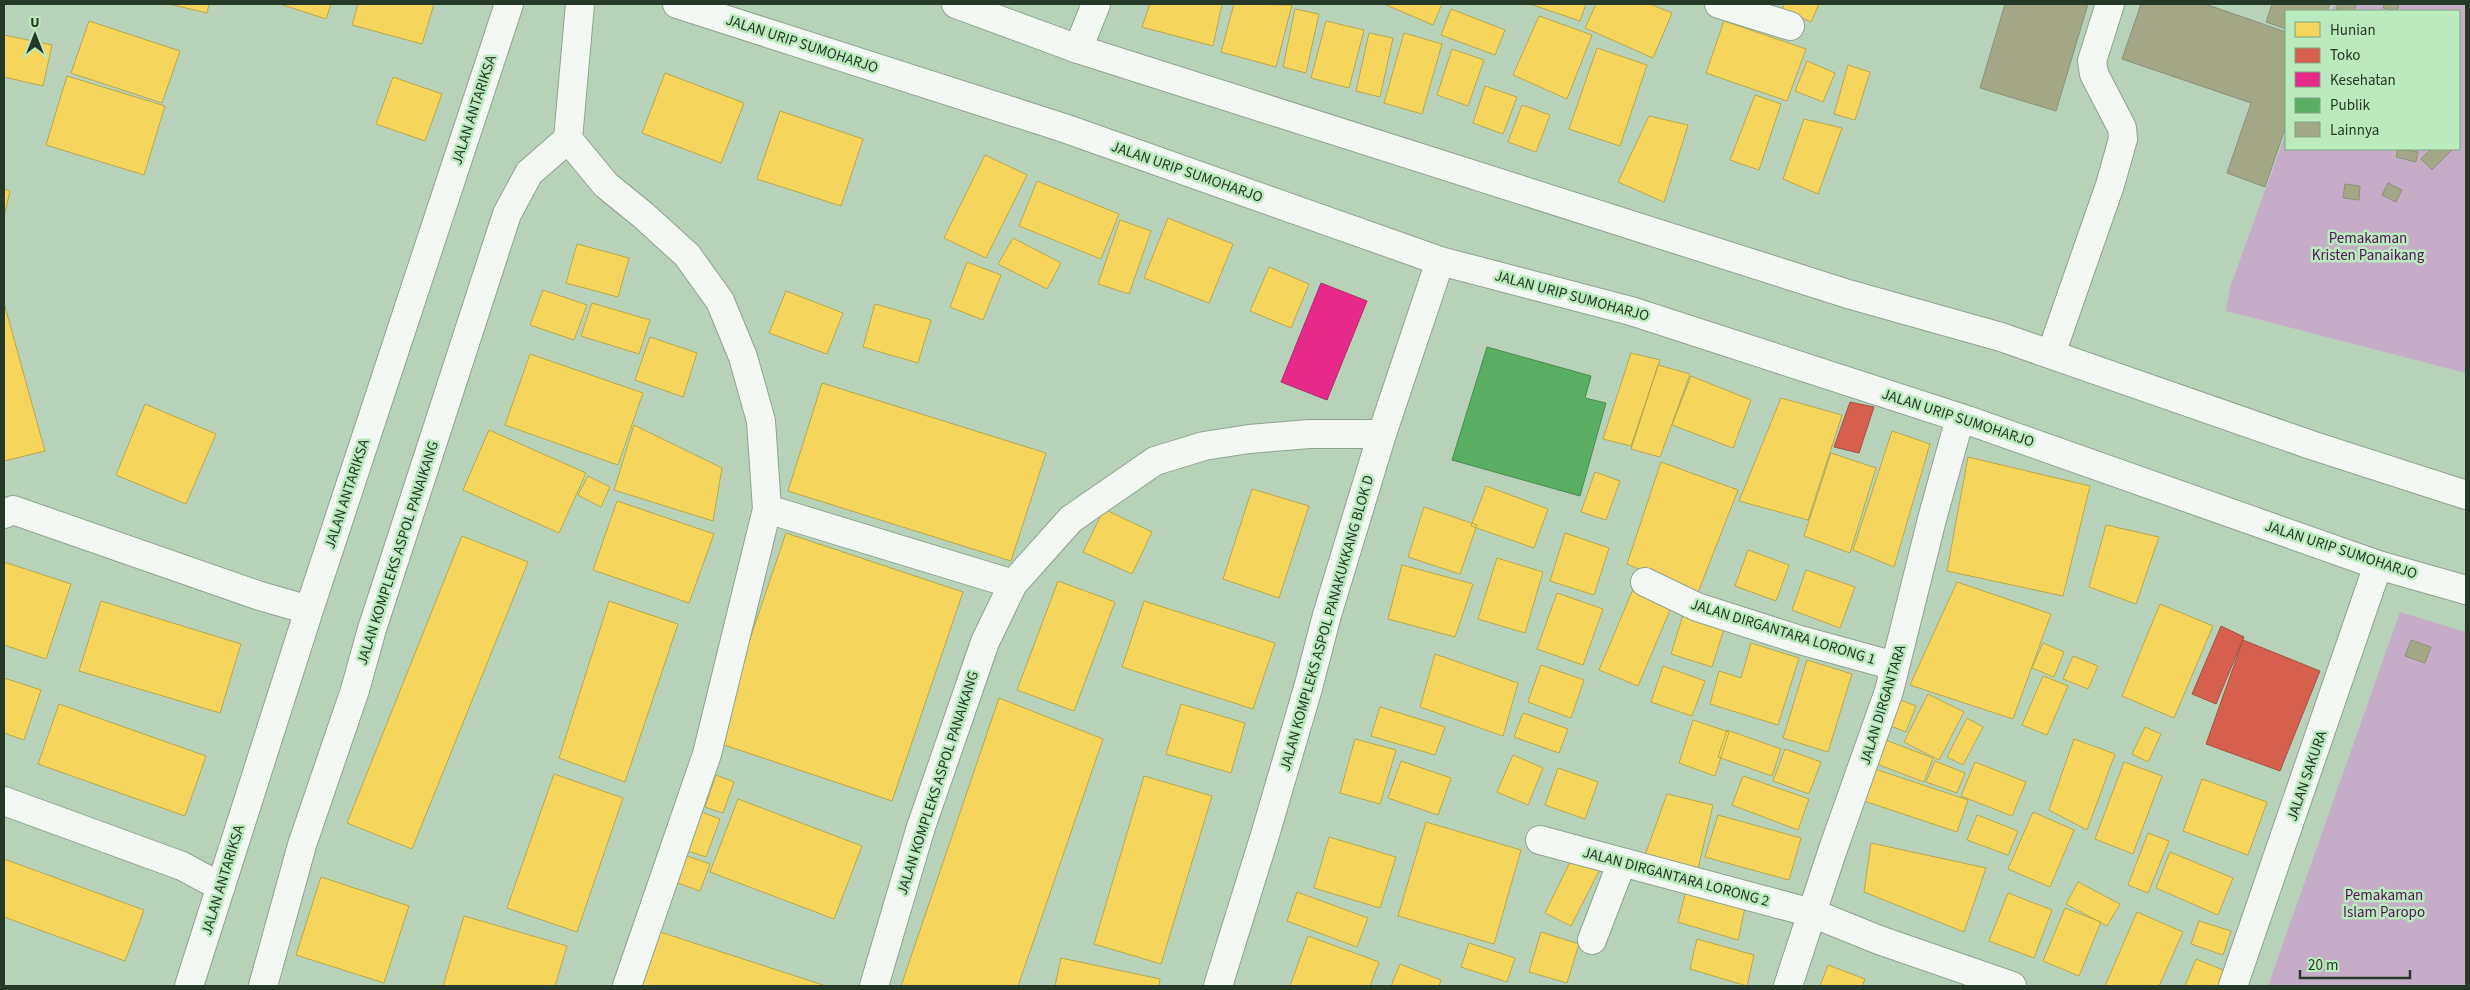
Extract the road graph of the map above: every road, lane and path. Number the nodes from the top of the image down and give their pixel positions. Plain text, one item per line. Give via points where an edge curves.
1 (509, 4) edge
2 (580, 4) edge
3 (677, 4) edge
4 (956, 4) edge
5 (1096, 4) edge
6 (1719, 4) edge
7 (2110, 4) edge
8 (1790, 26) dead end
9 (1078, 48) junction
10 (568, 139) junction
11 (1440, 261) junction
12 (2051, 354) junction
13 (1960, 418) junction
14 (1382, 434) junction
15 (2466, 495) edge
16 (767, 509) junction
17 (4, 514) edge
18 (2378, 565) junction
19 (1645, 582) dead end
20 (1013, 584) junction
21 (2466, 590) edge
22 (309, 610) junction
23 (1896, 666) junction
24 (4, 801) edge
25 (1540, 840) dead end
26 (1622, 862) junction
27 (221, 887) junction
28 (1812, 913) junction
29 (1592, 940) dead end
30 (190, 986) edge
31 (263, 986) edge
32 (626, 986) edge
33 (874, 986) edge
34 (1218, 986) edge
35 (1788, 986) edge
36 (2012, 986) edge
37 (2233, 986) edge

1 - 22 main road, JALAN ANTARIKSA
2 - 10 main road
3 - 11 main road, JALAN URIP SUMOHARJO via 1064,128
4 - 9 main road
5 - 9 main road
6 - 8 main road
7 - 12 main road via 2092,61 2094,74 2122,128 2123,139
9 - 12 main road via 1848,294
10 - 16 main road via 606,185 687,255 720,301 743,357 761,421
10 - 31 main road, JALAN KOMPLEKS ASPOL PANAIKANG via 529,174 507,214 355,690 302,845
11 - 13 main road, JALAN URIP SUMOHARJO via 1632,311
11 - 14 main road, JALAN KOMPLEKS ASPOL PANAKUKKANG BLOK D
12 - 15 main road via 2311,445
13 - 18 main road, JALAN URIP SUMOHARJO
13 - 23 main road, JALAN DIRGANTARA
14 - 20 main road, JALAN KOMPLEKS ASPOL PANAIKANG via 1309,434 1249,439 1204,446 1155,461 1071,519
14 - 34 main road, JALAN KOMPLEKS ASPOL PANAKUKKANG BLOK D via 1263,844
16 - 20 main road
16 - 32 main road via 707,754
17 - 22 main road via 14,510
18 - 21 main road, JALAN URIP SUMOHARJO
18 - 37 main road, JALAN SAKURA
19 - 23 main road, JALAN DIRGANTARA LORONG 1 via 1697,607
20 - 33 main road, JALAN KOMPLEKS ASPOL PANAIKANG via 985,642 921,827
22 - 27 main road, JALAN ANTARIKSA
23 - 28 main road, JALAN DIRGANTARA via 1872,746
24 - 27 main road via 182,866
25 - 26 main road, JALAN DIRGANTARA LORONG 2
26 - 28 main road, JALAN DIRGANTARA LORONG 2
26 - 29 main road
27 - 30 main road, JALAN ANTARIKSA
28 - 35 main road, JALAN DIRGANTARA
28 - 36 main road, JALAN DIRGANTARA LORONG 2

